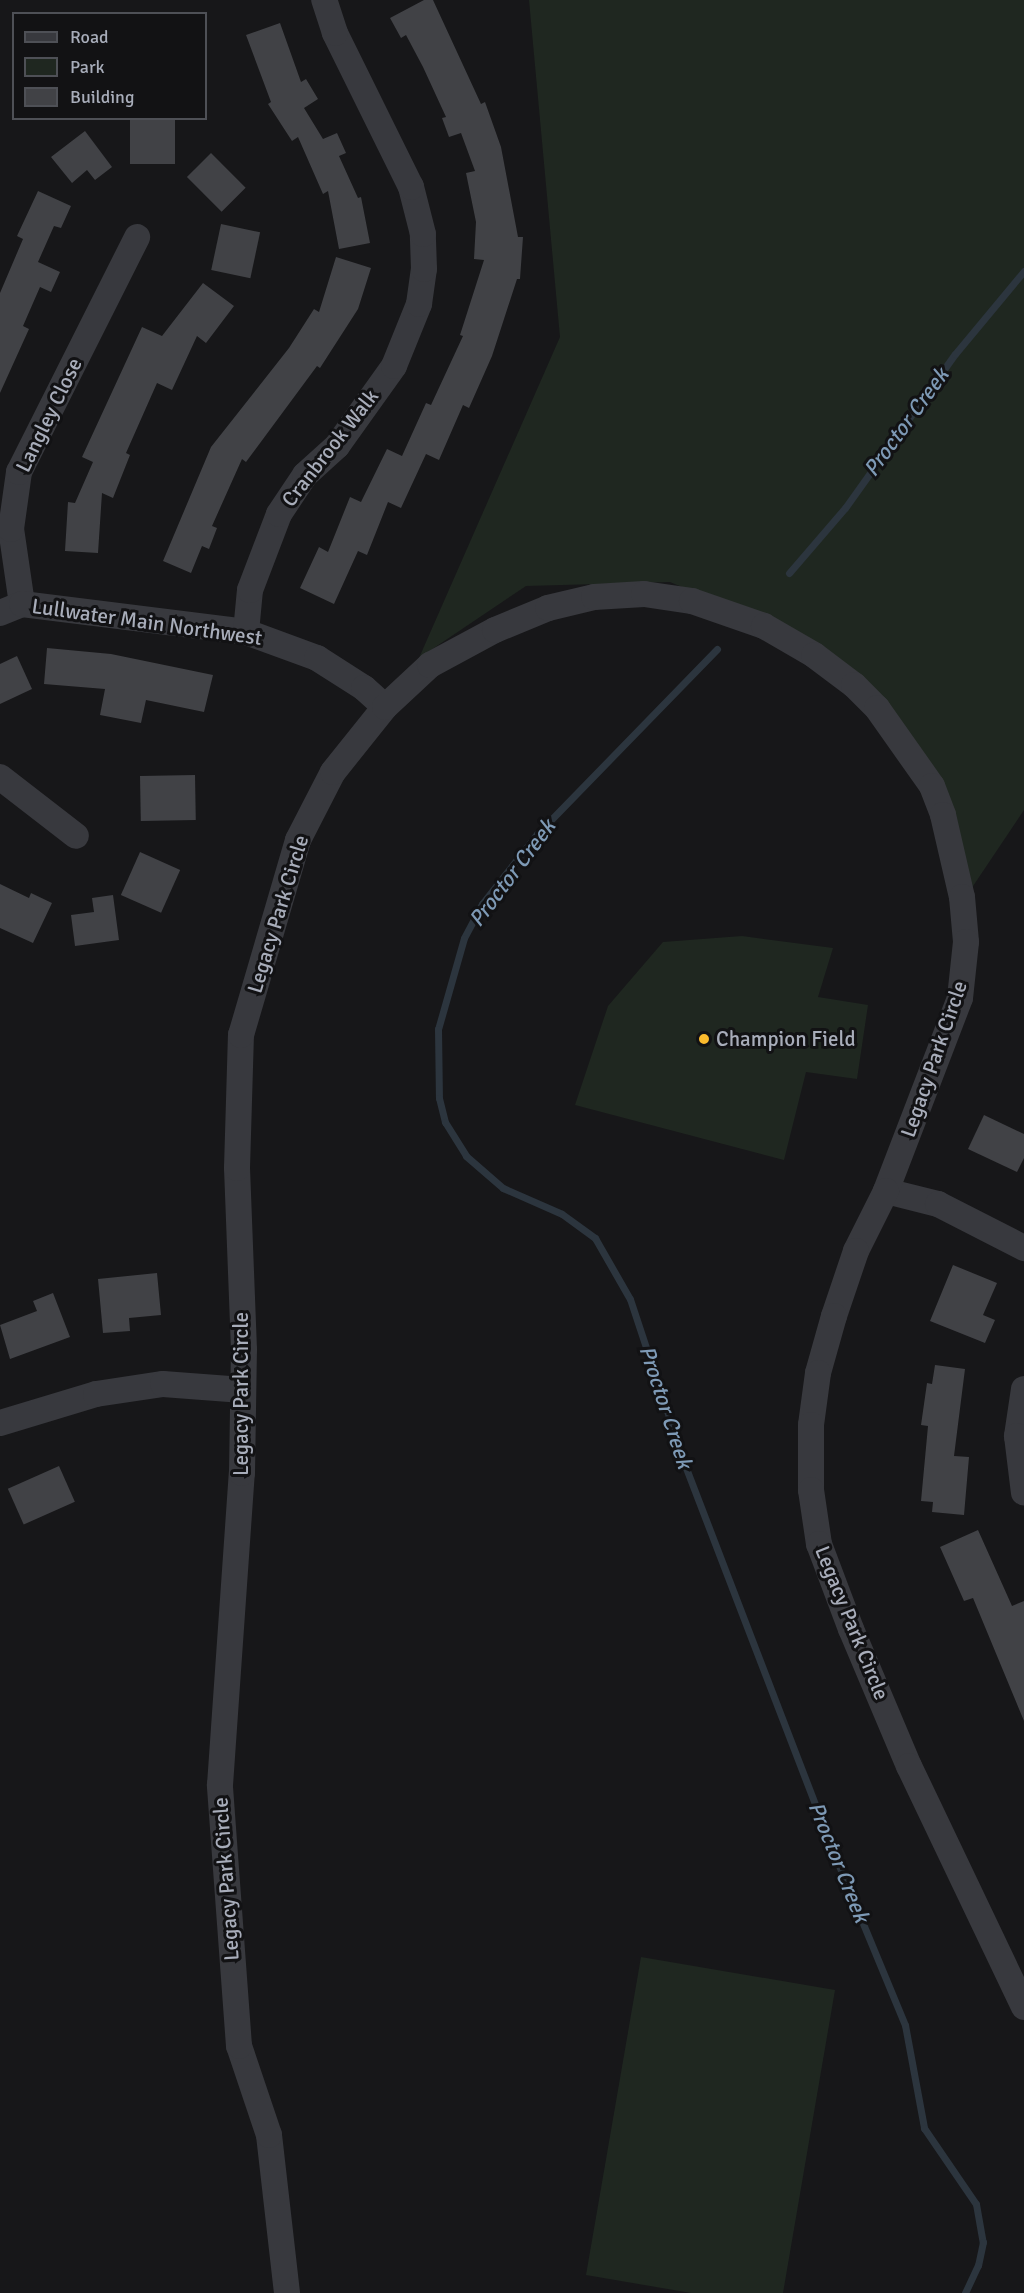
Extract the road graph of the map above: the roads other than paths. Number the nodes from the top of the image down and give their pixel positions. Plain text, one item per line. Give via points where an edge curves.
1 (324, 0) edge
2 (137, 237) dead end
3 (11, 608) edge
4 (246, 632) junction
5 (385, 707) junction
6 (0, 777) edge
7 (76, 836) dead end
8 (886, 1191) junction
9 (1024, 1248) edge
10 (1024, 1389) edge
11 (243, 1390) junction
12 (0, 1423) edge
13 (1024, 1493) edge
14 (1024, 2007) edge
15 (287, 2293) edge

1 - 4 street, Cranbrook Walk via 335,33 411,187 423,234 424,269 418,304 394,366 336,446 305,475 279,514 250,590
2 - 3 street, Langley Close via 18,472 11,529
3 - 4 street, Lullwater Main Northwest
4 - 5 street, Lullwater Main Northwest via 317,658 364,688
5 - 8 street, Legacy Park Circle via 430,665 495,630 548,608 594,597 644,594 692,601 764,626 854,684 897,734 932,786 952,842 966,942 960,998
5 - 11 street, Legacy Park Circle via 333,772 298,840 241,1035 237,1168
6 - 7 street
8 - 9 street via 938,1204
8 - 14 street, Legacy Park Circle via 856,1251 818,1372 811,1425 811,1490 819,1544 909,1766
10 - 13 street via 1017,1436
11 - 12 street via 163,1384 96,1394
11 - 15 street, Legacy Park Circle via 242,1473 220,1785 239,2046 269,2135

